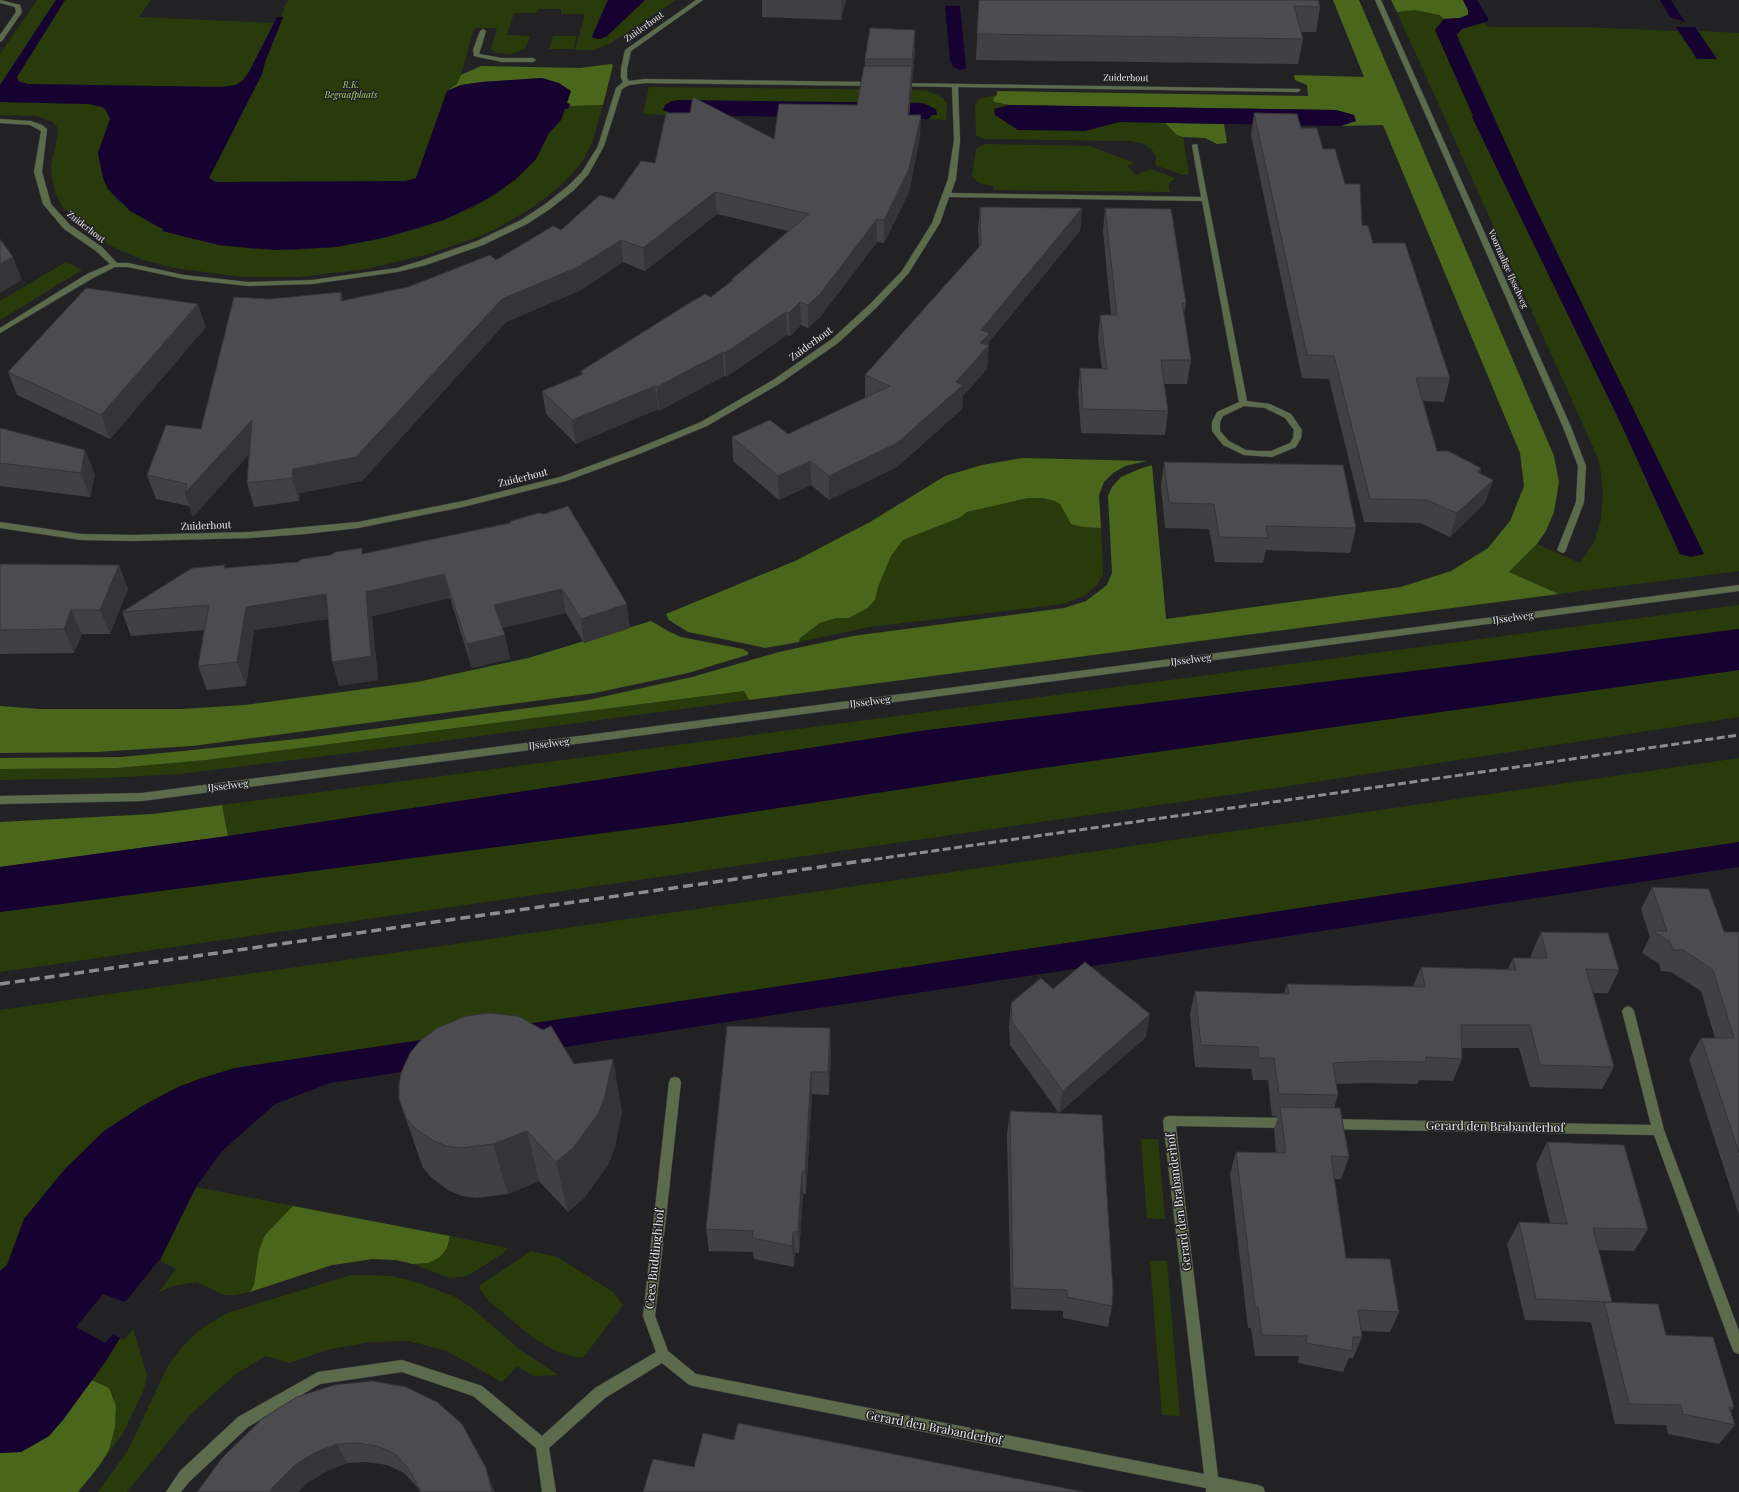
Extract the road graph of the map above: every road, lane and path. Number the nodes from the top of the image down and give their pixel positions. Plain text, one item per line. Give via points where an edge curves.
1 (700, 0) edge
2 (1378, 0) edge
3 (0, 1) edge
4 (482, 31) dead end
5 (0, 40) edge
6 (533, 60) dead end
7 (627, 83) junction
8 (883, 84) edge
9 (891, 84) edge
10 (955, 85) junction
11 (1298, 90) dead end
12 (0, 121) edge
13 (1195, 145) dead end
14 (946, 194) junction
15 (1205, 199) junction
16 (115, 265) junction
17 (0, 331) edge
18 (1243, 404) junction
19 (0, 525) edge
20 (1562, 550) dead end
21 (1739, 588) edge
22 (0, 800) edge
23 (1628, 1011) dead end
24 (675, 1082) dead end
25 (1303, 1124) edge
26 (1319, 1124) edge
27 (1658, 1130) junction
28 (1739, 1348) edge
29 (663, 1355) junction
30 (542, 1445) junction
31 (1213, 1487) edge
32 (173, 1492) edge
33 (549, 1492) edge
34 (1258, 1492) edge

1 - 7 street, Zuiderhout via 628,50 624,68
2 - 20 street, Voormalige IJsselweg via 1582,466 1580,502
3 - 5 street via 18,6 19,12
4 - 6 street via 476,56 502,60
7 - 8 street via 645,81
7 - 16 street via 619,88 601,146 584,173 570,188 547,208 524,222 450,254 390,271 337,280 282,284 212,281 128,265
9 - 10 street, Zuiderhout
10 - 11 street, Zuiderhout
10 - 14 street, Zuiderhout via 957,140 952,179
12 - 16 street, Zuiderhout via 31,123 45,130 38,172 47,204 67,227 100,249
13 - 15 street
14 - 15 street
14 - 19 street, Zuiderhout via 936,223 905,272 835,341 776,382 704,424 563,479 426,512 305,532 192,538 81,537
15 - 18 street
16 - 17 street via 84,279
18 - 18 street via 1267,406 1288,416 1298,430 1293,444 1272,454 1258,454 1244,452 1226,443 1216,431 1216,422 1220,414
21 - 22 street, IJsselweg via 142,797
23 - 27 street
24 - 29 street, Cees Buddingh'hof via 649,1316
25 - 31 street, Gerard den Brabanderhof via 1169,1121
26 - 27 street, Gerard den Brabanderhof
27 - 28 street
29 - 30 street via 600,1393
29 - 31 street, Gerard den Brabanderhof via 693,1380
30 - 32 street via 477,1391 402,1366 318,1378 243,1422 185,1476
30 - 33 street
31 - 34 street, Gerard den Brabanderhof

